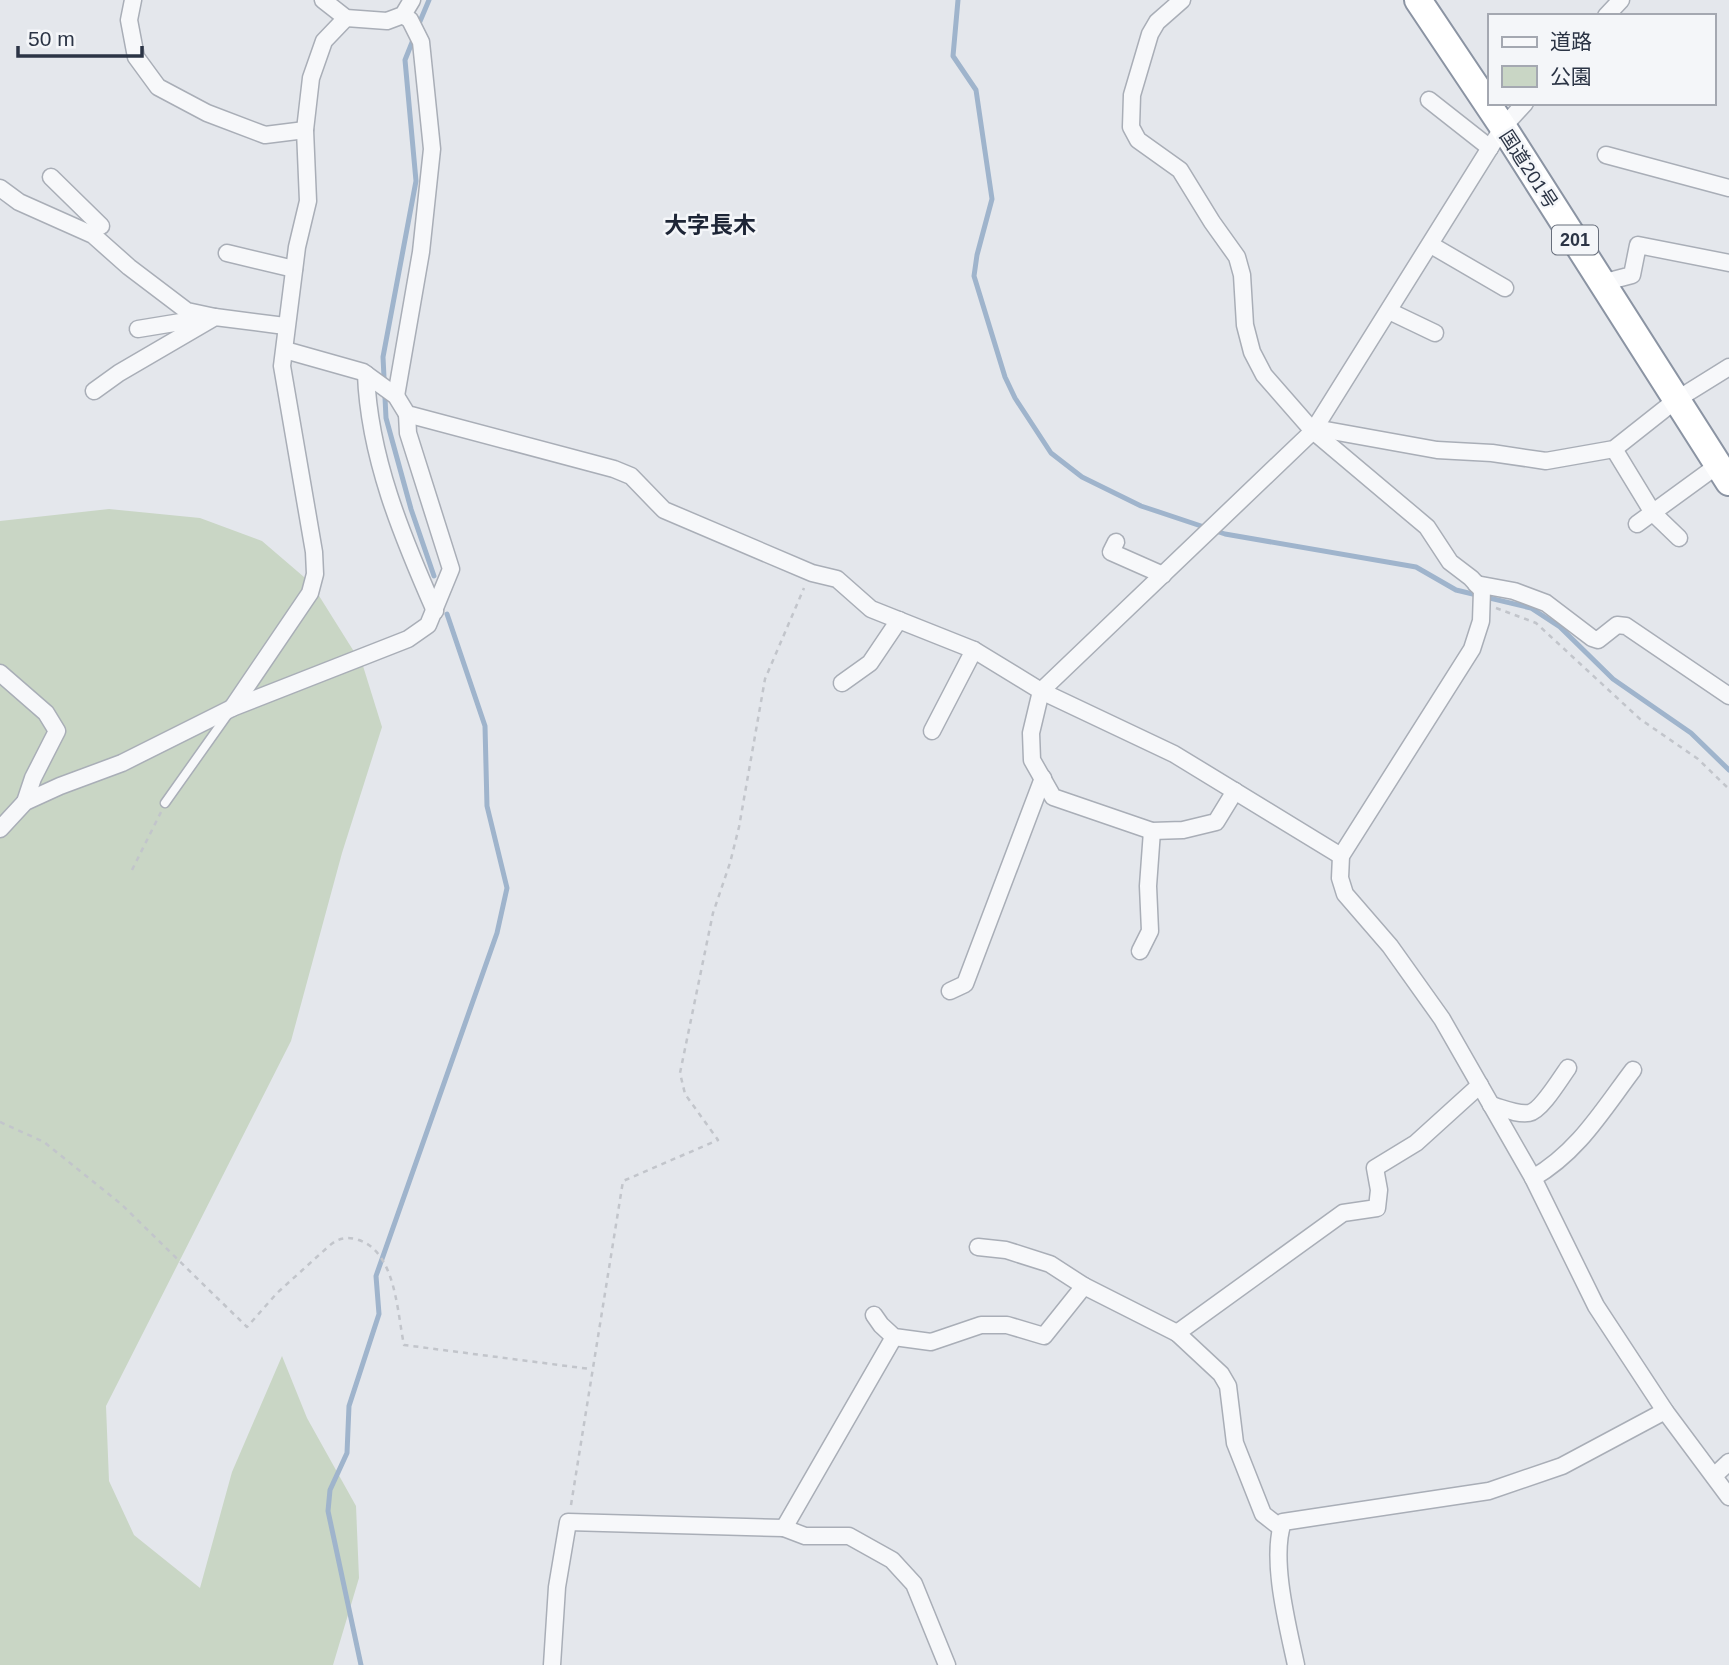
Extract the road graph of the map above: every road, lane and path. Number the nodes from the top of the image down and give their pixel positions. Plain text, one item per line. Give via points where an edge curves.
1 (133, 0) edge
2 (323, 0) edge
3 (412, 0) edge
4 (1182, 0) edge
5 (1418, 0) edge
6 (1621, 0) edge
7 (1608, 14) edge
8 (346, 18) junction
9 (407, 18) junction
10 (1429, 100) dead end
11 (1523, 105) edge
12 (306, 130) junction
13 (1497, 137) junction
14 (1606, 155) dead end
15 (51, 177) dead end
16 (0, 188) edge
17 (1729, 188) edge
18 (102, 225) junction
19 (1431, 245) junction
20 (227, 253) dead end
21 (1729, 263) edge
22 (294, 269) junction
23 (1604, 286) junction
24 (1505, 288) dead end
25 (1389, 311) junction
26 (215, 317) junction
27 (285, 326) junction
28 (138, 329) dead end
29 (1436, 333) dead end
30 (285, 350) junction
31 (1729, 367) edge
32 (370, 377) junction
33 (94, 391) dead end
34 (396, 395) junction
35 (1676, 400) junction
36 (407, 414) junction
37 (1314, 430) junction
38 (1614, 449) junction
39 (1724, 474) edge
40 (1653, 513) junction
41 (1637, 524) dead end
42 (1679, 538) dead end
43 (1116, 542) dead end
44 (812, 573) junction
45 (1163, 575) junction
46 (1481, 597) junction
47 (435, 611) junction
48 (900, 620) junction
49 (974, 650) junction
50 (0, 673) edge
51 (842, 683) dead end
52 (1041, 691) junction
53 (1729, 696) edge
54 (232, 708) junction
55 (932, 731) dead end
56 (1043, 778) junction
57 (1729, 789) edge
58 (1235, 790) junction
59 (25, 802) junction
60 (165, 803) joint
61 (0, 829) edge
62 (1152, 831) junction
63 (1341, 856) junction
64 (132, 870) dead end
65 (1140, 951) dead end
66 (950, 991) dead end
67 (1568, 1068) dead end
68 (1633, 1070) dead end
69 (1480, 1085) junction
70 (1491, 1105) junction
71 (0, 1122) edge
72 (1533, 1178) junction
73 (978, 1247) dead end
74 (1084, 1286) junction
75 (874, 1315) dead end
76 (1177, 1333) junction
77 (894, 1337) junction
78 (592, 1369) junction
79 (1665, 1411) junction
80 (1729, 1462) edge
81 (1714, 1476) junction
82 (1729, 1497) edge
83 (568, 1522) junction
84 (784, 1528) junction
85 (1281, 1528) junction
86 (552, 1665) edge
87 (947, 1665) edge
88 (1296, 1665) edge

1 - 12 street via 129,20 136,57 158,87 207,113 265,135
2 - 8 street
3 - 9 street
4 - 37 street via 1150,34 1132,95 1131,127 1138,139 1181,170 1237,257 1252,352 1264,374
5 - 13 highway, 国道201号 / 201
6 - 7 street
8 - 9 street
8 - 12 street via 324,41 311,78
9 - 34 street via 421,42 432,149 421,252
10 - 13 street
11 - 13 street
12 - 22 street via 308,201
13 - 19 street
13 - 23 highway, 国道201号 / 201
14 - 17 street
15 - 18 street
16 - 18 street via 19,202
18 - 26 street via 129,267 187,311
19 - 24 street
19 - 25 street
20 - 22 street
21 - 23 street via 1639,245 1632,275
22 - 27 street
23 - 35 highway, 国道201号 / 201
25 - 29 street
25 - 37 street
26 - 27 street
26 - 28 street
26 - 33 street
27 - 30 street
30 - 32 street
30 - 54 street via 282,366 315,574 310,593
31 - 35 street
32 - 34 street
32 - 47 street via 372,428 400,531
34 - 36 street
35 - 38 street
35 - 39 highway, 国道201号 / 201
36 - 44 street via 614,469 631,476 664,510
36 - 47 street via 408,433 451,569
37 - 38 street via 1437,450 1546,461
37 - 45 street
37 - 46 street via 1427,527
38 - 40 street
39 - 40 street
40 - 41 street
40 - 42 street
43 - 45 street via 1111,552
44 - 48 street via 837,579 872,608
44 - 78 path via 765,680 739,827 712,913 680,1073 685,1094 718,1140 623,1181
45 - 52 street
46 - 53 street via 1514,591 1546,604 1592,638 1598,639 1617,625 1626,626
46 - 57 path via 1536,623 1640,719 1698,759
46 - 63 street via 1481,621 1472,649
47 - 54 street via 428,625 408,639
48 - 49 street
48 - 51 street via 870,663
49 - 52 street
49 - 55 street
50 - 59 street via 46,713 57,731
52 - 56 street via 1031,733 1032,760
52 - 58 street via 1174,754
54 - 59 street via 122,763
54 - 60 lane
56 - 62 street via 1053,797
56 - 66 street via 965,984
58 - 62 street via 1216,822
58 - 63 street
59 - 61 street
60 - 64 path
62 - 65 street via 1150,931
63 - 69 street via 1345,894 1390,946 1442,1019
67 - 70 street via 1532,1113
68 - 72 street via 1574,1147 1555,1166
69 - 70 street
69 - 76 street via 1416,1143 1375,1168 1377,1208 1343,1213
70 - 72 street
71 - 78 path via 44,1142 121,1205 247,1327 329,1246 350,1237 369,1243 381,1256 404,1345
72 - 79 street via 1596,1306
73 - 74 street via 1006,1250 1050,1264
74 - 76 street
74 - 77 street via 1044,1336 1007,1325 981,1325 931,1342
75 - 77 street
76 - 85 street via 1228,1386 1235,1443 1263,1514
77 - 84 street
78 - 83 path
79 - 81 street
79 - 85 street via 1562,1466 1489,1491 1283,1522
80 - 81 street
81 - 82 street
83 - 84 street
83 - 86 street via 557,1587
84 - 87 street via 805,1536 849,1536 892,1560 914,1584
85 - 88 street via 1281,1584

